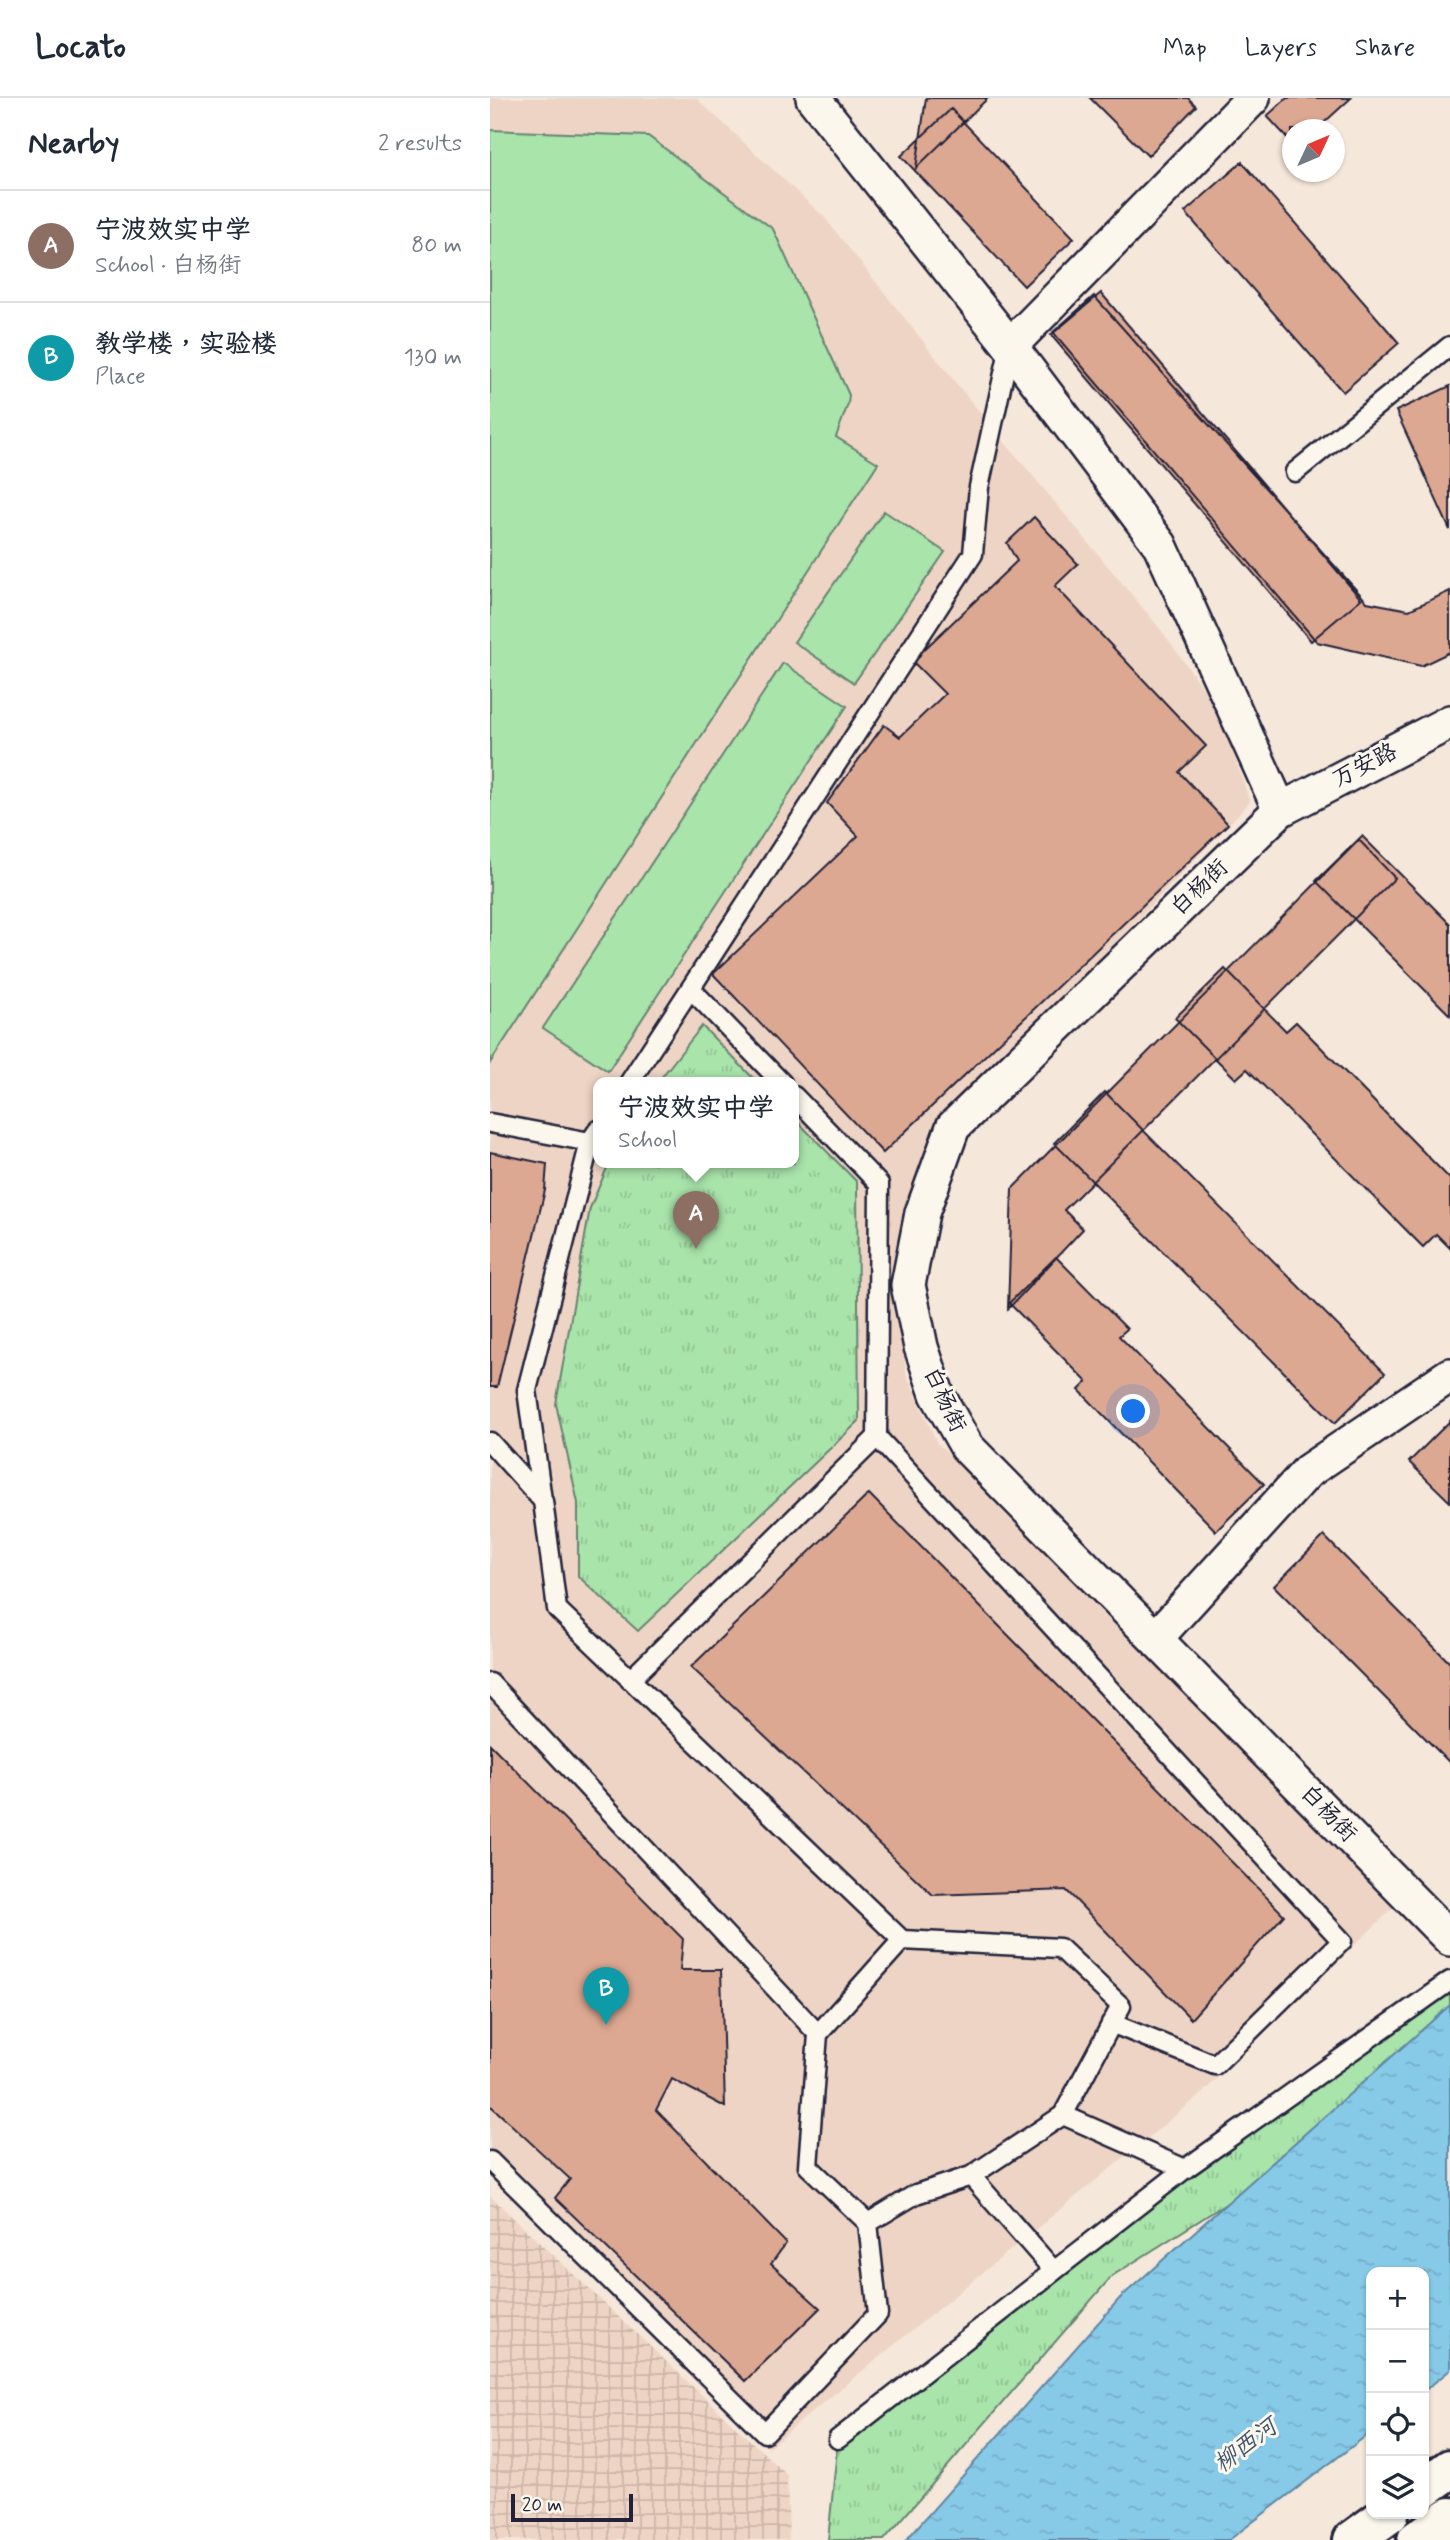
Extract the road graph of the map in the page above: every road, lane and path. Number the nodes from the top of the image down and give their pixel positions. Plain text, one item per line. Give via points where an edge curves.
1 (813, 98) edge
2 (1253, 98) edge
3 (1010, 346) junction
4 (1450, 346) edge
5 (1295, 472) dead end
6 (1450, 722) edge
7 (1280, 810) junction
8 (691, 989) junction
9 (633, 1077) edge
10 (776, 1077) edge
11 (799, 1101) edge
12 (490, 1123) edge
13 (593, 1136) edge
14 (593, 1140) edge
15 (1450, 1375) edge
16 (877, 1437) junction
17 (490, 1442) edge
18 (542, 1500) junction
19 (1156, 1638) junction
20 (631, 1680) junction
21 (490, 1683) edge
22 (1450, 1939) edge
23 (902, 1940) junction
24 (1450, 1981) edge
25 (1111, 2024) junction
26 (818, 2034) junction
27 (1063, 2115) junction
28 (490, 2161) edge
29 (1185, 2169) junction
30 (971, 2176) junction
31 (868, 2222) junction
32 (1054, 2271) junction
33 (838, 2439) dead end
34 (1450, 2469) edge
35 (1429, 2484) edge
36 (1450, 2517) edge
37 (1382, 2519) edge
38 (1353, 2540) edge
39 (1418, 2540) edge

1 - 3 street
2 - 3 street
3 - 7 street via 1160,545
3 - 8 lane via 979,487 973,554
4 - 5 lane
6 - 7 street, 万安路
7 - 19 street, 白杨街 via 953,1127 922,1213 908,1285 937,1394 967,1447
8 - 9 lane
8 - 10 lane
11 - 16 lane via 879,1184
12 - 13 lane
14 - 18 lane via 527,1390
15 - 19 street via 1308,1471
16 - 20 lane
16 - 25 lane via 1342,1941 1215,2065
17 - 18 lane
18 - 20 lane via 557,1609
19 - 22 street, 白杨街
20 - 23 lane
21 - 26 lane
23 - 25 lane via 1060,1948 1121,2006
23 - 26 lane
24 - 29 lane
25 - 27 lane
26 - 31 lane via 808,2166
27 - 29 lane
27 - 30 lane
28 - 31 lane via 765,2433 878,2314
29 - 32 lane
30 - 31 lane via 916,2194
30 - 32 lane
32 - 33 lane
34 - 35 main road
36 - 39 main road
37 - 38 main road

